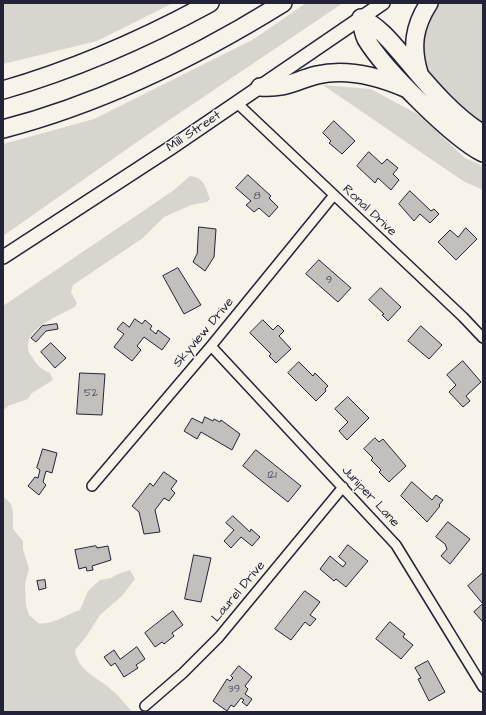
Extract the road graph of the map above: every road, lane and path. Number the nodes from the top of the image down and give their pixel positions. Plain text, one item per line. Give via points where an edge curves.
1 (210, 3) edge
2 (283, 3) edge
3 (383, 3) edge
4 (429, 3) edge
5 (361, 18) junction
6 (420, 75) junction
7 (260, 88) junction
8 (3, 90) edge
9 (410, 90) junction
10 (237, 103) junction
11 (3, 128) edge
12 (483, 134) edge
13 (483, 153) edge
14 (334, 195) junction
15 (3, 257) edge
16 (483, 338) edge
17 (210, 346) junction
18 (92, 486) dead end
19 (343, 487) junction
20 (483, 687) edge
21 (145, 706) dead end

1 - 8 highway via 108,54
2 - 11 highway via 214,43 145,78 84,103
3 - 5 main road, Mill Street
4 - 6 highway via 418,23 415,35 415,58
5 - 6 highway via 378,28
5 - 7 main road, Mill Street
5 - 9 highway via 364,34 370,44
6 - 12 highway via 459,115
7 - 9 highway via 283,87 317,76 344,73 374,77
7 - 10 main road, Mill Street
9 - 13 highway via 464,141
10 - 14 street, Ronal Drive
10 - 15 main road, Mill Street
14 - 16 street, Ronal Drive via 463,316
14 - 17 street, Skyview Drive
17 - 18 street, Skyview Drive
17 - 19 street, Juniper Lane
19 - 20 street, Juniper Lane via 396,545
19 - 21 street, Laurel Drive via 218,637 183,673

